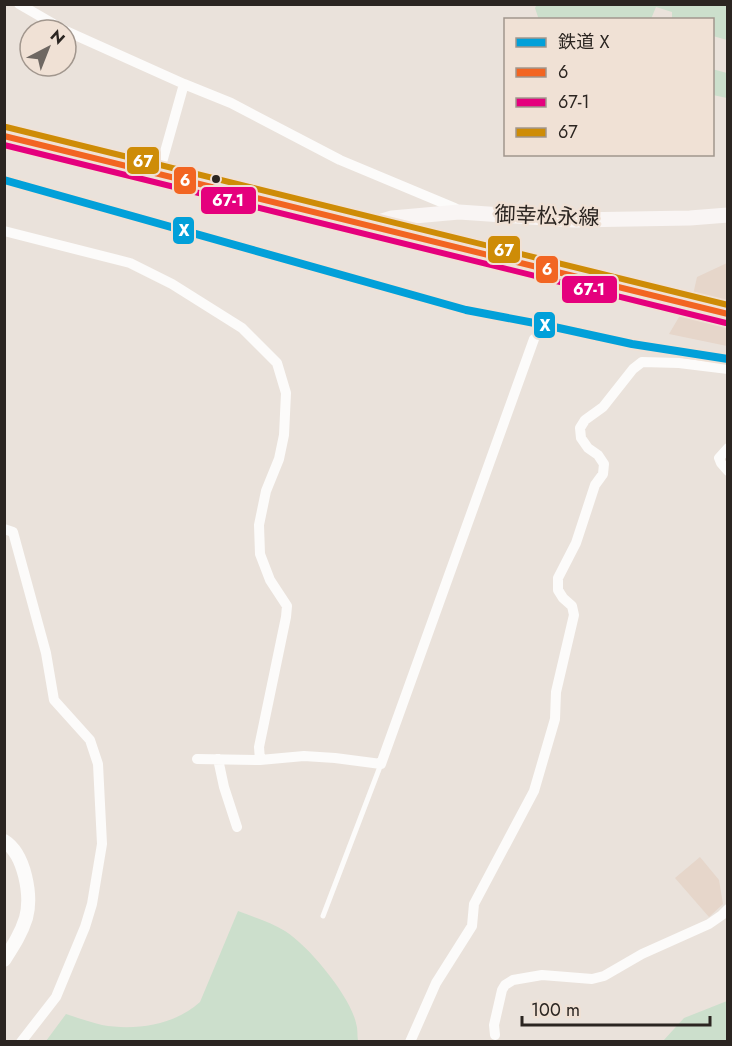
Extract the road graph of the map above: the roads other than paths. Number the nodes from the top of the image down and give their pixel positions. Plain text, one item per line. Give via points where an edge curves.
1 (19, 4) edge
2 (43, 18) edge
3 (78, 37) edge
4 (184, 84) junction
5 (4, 136) edge
6 (159, 173) junction
7 (459, 212) junction
8 (728, 215) edge
9 (369, 225) junction
10 (4, 231) edge
11 (728, 314) edge
12 (534, 339) dead end
13 (728, 369) edge
14 (728, 448) edge
15 (728, 471) edge
16 (4, 530) edge
17 (197, 759) dead end
18 (218, 759) junction
19 (260, 760) junction
20 (381, 764) junction
21 (237, 827) dead end
22 (4, 840) edge
23 (728, 909) edge
24 (323, 916) dead end
25 (4, 960) edge
26 (495, 1035) dead end
27 (21, 1041) edge
28 (410, 1041) edge

1 - 2 street
3 - 4 street
4 - 6 street
4 - 7 street via 231,103 340,160
5 - 6 main road
6 - 9 main road
7 - 8 main road, 御幸松永線 via 574,220
7 - 9 main road, 御幸松永線 via 392,218
9 - 11 main road
10 - 19 street via 130,263 242,328 277,363 286,393 284,435 259,525 260,554 270,580 287,606 259,747
12 - 20 street
13 - 28 street via 642,362 580,428 581,438 604,464 576,543 558,578 558,590 572,606 574,615 556,692 553,727 531,797 474,904 472,926 436,983
14 - 15 street via 719,458
16 - 27 street via 13,532 46,653 54,700 90,740 98,764 102,844 85,927 56,997
17 - 18 street
18 - 19 street
18 - 21 street
19 - 20 street via 304,756
20 - 24 lane
22 - 25 street via 22,863 27,884 26,916
23 - 26 street via 708,924 604,976 592,979 542,975 513,980 502,990

